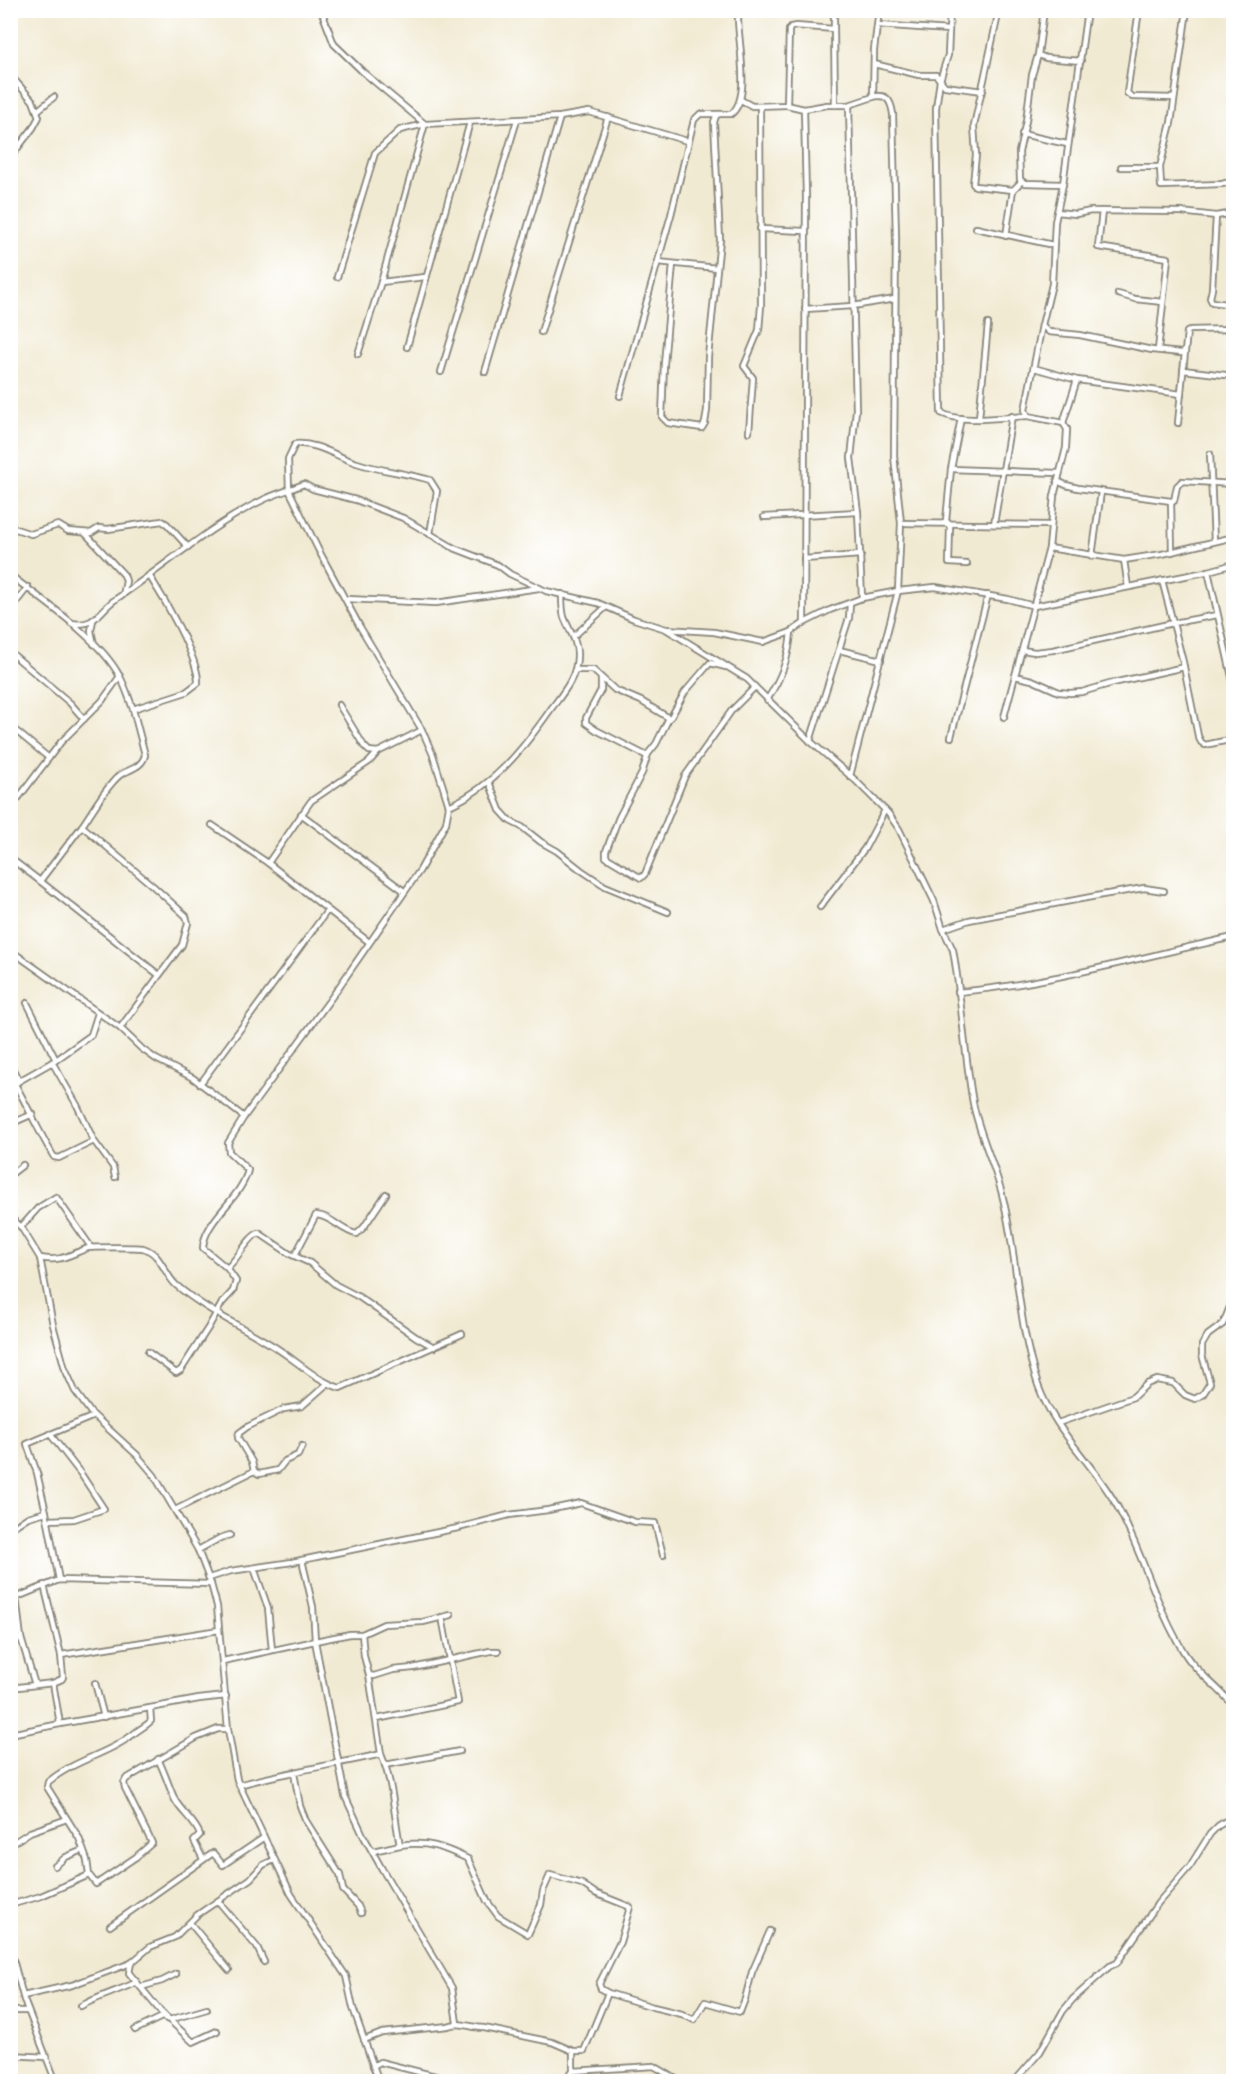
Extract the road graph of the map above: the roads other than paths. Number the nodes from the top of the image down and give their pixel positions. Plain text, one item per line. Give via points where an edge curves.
1 (738, 10) edge
2 (834, 10) edge
3 (879, 10) edge
4 (950, 10) edge
5 (999, 10) edge
6 (1044, 10) edge
7 (1087, 10) edge
8 (1139, 10) edge
9 (1187, 10) edge
10 (322, 11) edge
11 (878, 25) junction
12 (834, 29) junction
13 (949, 30) junction
14 (1038, 55) junction
15 (1081, 62) junction
16 (874, 64) junction
17 (10, 75) edge
18 (940, 80) junction
19 (983, 91) junction
20 (54, 97) dead end
21 (873, 97) junction
22 (1174, 98) junction
23 (741, 100) junction
24 (787, 105) junction
25 (835, 105) junction
26 (849, 105) junction
27 (760, 107) junction
28 (804, 109) junction
29 (37, 111) junction
30 (719, 114) junction
31 (560, 117) junction
32 (608, 117) junction
33 (517, 120) junction
34 (470, 122) junction
35 (424, 124) junction
36 (1023, 134) junction
37 (687, 141) junction
38 (1067, 144) junction
39 (10, 158) edge
40 (1121, 167) dead end
41 (1160, 167) junction
42 (1233, 181) edge
43 (1021, 182) junction
44 (1063, 184) junction
45 (1013, 190) junction
46 (1102, 211) junction
47 (1057, 212) junction
48 (1233, 213) edge
49 (1216, 216) junction
50 (976, 228) dead end
51 (760, 229) junction
52 (805, 231) junction
53 (1006, 236) junction
54 (1053, 245) junction
55 (658, 262) junction
56 (673, 264) junction
57 (717, 268) junction
58 (337, 277) dead end
59 (425, 277) junction
60 (381, 282) junction
61 (1118, 294) dead end
62 (895, 299) junction
63 (1163, 302) junction
64 (1233, 305) edge
65 (853, 306) junction
66 (805, 309) junction
67 (988, 324) dead end
68 (1042, 325) junction
69 (1233, 329) edge
70 (541, 332) dead end
71 (407, 346) dead end
72 (1158, 350) junction
73 (1185, 352) junction
74 (358, 354) dead end
75 (1034, 368) junction
76 (1183, 370) junction
77 (441, 372) dead end
78 (484, 372) dead end
79 (1233, 376) edge
80 (1077, 380) junction
81 (1181, 394) junction
82 (620, 396) dead end
83 (1012, 416) junction
84 (1028, 416) junction
85 (961, 418) junction
86 (979, 418) junction
87 (1063, 423) junction
88 (1178, 423) dead end
89 (749, 432) dead end
90 (1210, 454) dead end
91 (951, 470) junction
92 (1004, 471) junction
93 (1059, 473) junction
94 (1058, 481) junction
95 (1213, 482) junction
96 (1233, 484) edge
97 (289, 490) junction
98 (1101, 492) junction
99 (1171, 501) junction
100 (858, 512) junction
101 (804, 515) junction
102 (764, 518) dead end
103 (946, 522) junction
104 (901, 523) junction
105 (994, 524) junction
106 (1050, 525) junction
107 (10, 527) edge
108 (85, 532) junction
109 (430, 534) junction
110 (1233, 537) edge
111 (1214, 541) junction
112 (188, 547) junction
113 (1049, 548) junction
114 (1172, 552) junction
115 (861, 555) junction
116 (1092, 556) junction
117 (804, 559) junction
118 (1124, 560) junction
119 (967, 564) dead end
120 (1233, 564) edge
121 (1208, 571) junction
122 (10, 574) edge
123 (149, 575) junction
124 (1162, 580) junction
125 (28, 587) junction
126 (1128, 587) junction
127 (539, 588) junction
128 (898, 591) junction
129 (562, 594) junction
130 (123, 595) junction
131 (988, 596) junction
132 (862, 598) junction
133 (346, 599) junction
134 (850, 604) junction
135 (606, 606) junction
136 (1034, 606) junction
137 (10, 610) edge
138 (1217, 615) junction
139 (93, 620) junction
140 (71, 623) junction
141 (804, 623) junction
142 (1173, 623) junction
143 (666, 629) junction
144 (791, 632) junction
145 (574, 636) junction
146 (95, 645) junction
147 (839, 650) junction
148 (1022, 650) junction
149 (10, 652) edge
150 (881, 660) junction
151 (728, 667) junction
152 (1184, 667) junction
153 (575, 670) junction
154 (120, 676) junction
155 (1015, 676) junction
156 (601, 678) junction
157 (1233, 686) edge
158 (755, 687) junction
159 (767, 700) junction
160 (339, 705) dead end
161 (133, 709) junction
162 (1004, 717) dead end
163 (669, 718) junction
164 (84, 719) junction
165 (10, 726) edge
166 (422, 730) junction
167 (951, 737) dead end
168 (1233, 739) edge
169 (810, 741) junction
170 (378, 752) junction
171 (648, 756) junction
172 (49, 758) junction
173 (850, 776) junction
174 (489, 782) junction
175 (10, 796) edge
176 (17, 801) junction
177 (448, 806) junction
178 (10, 809) edge
179 (885, 810) junction
180 (301, 814) junction
181 (212, 825) dead end
182 (82, 826) junction
183 (10, 858) edge
184 (268, 863) junction
185 (40, 881) junction
186 (404, 891) junction
187 (1164, 891) dead end
188 (820, 907) dead end
189 (327, 911) junction
190 (668, 912) dead end
191 (943, 929) junction
192 (1233, 937) edge
193 (369, 942) junction
194 (10, 950) edge
195 (159, 975) junction
196 (958, 992) junction
197 (27, 1003) dead end
198 (98, 1012) junction
199 (120, 1028) junction
200 (54, 1061) junction
201 (12, 1068) edge
202 (19, 1081) junction
203 (200, 1084) junction
204 (33, 1114) junction
205 (244, 1117) junction
206 (10, 1124) edge
207 (94, 1140) junction
208 (23, 1165) dead end
209 (10, 1175) edge
210 (115, 1177) dead end
211 (386, 1194) dead end
212 (10, 1217) edge
213 (19, 1226) junction
214 (10, 1229) edge
215 (91, 1247) junction
216 (295, 1255) junction
217 (40, 1258) junction
218 (226, 1268) junction
219 (1233, 1296) edge
220 (217, 1312) junction
221 (462, 1334) dead end
222 (434, 1347) junction
223 (148, 1352) dead end
224 (327, 1384) junction
225 (94, 1416) junction
226 (1058, 1423) junction
227 (50, 1434) junction
228 (302, 1446) dead end
229 (254, 1471) junction
230 (175, 1510) junction
231 (46, 1512) junction
232 (48, 1520) junction
233 (10, 1529) edge
234 (230, 1535) dead end
235 (198, 1550) junction
236 (663, 1555) dead end
237 (302, 1560) junction
238 (254, 1568) junction
239 (58, 1580) junction
240 (210, 1581) junction
241 (44, 1585) junction
242 (13, 1599) edge
243 (451, 1616) dead end
244 (442, 1617) junction
245 (219, 1630) junction
246 (362, 1634) junction
247 (21, 1638) junction
248 (10, 1641) edge
249 (315, 1641) junction
250 (272, 1650) junction
251 (498, 1651) dead end
252 (61, 1655) junction
253 (450, 1660) junction
254 (223, 1661) junction
255 (369, 1675) junction
256 (53, 1683) junction
257 (95, 1683) dead end
258 (35, 1685) junction
259 (10, 1688) edge
260 (226, 1696) junction
261 (1233, 1707) edge
262 (150, 1708) junction
263 (104, 1717) junction
264 (377, 1719) junction
265 (60, 1724) junction
266 (228, 1729) junction
267 (10, 1734) edge
268 (460, 1751) dead end
269 (381, 1754) junction
270 (158, 1760) junction
271 (339, 1763) junction
272 (385, 1765) junction
273 (294, 1773) junction
274 (239, 1785) junction
275 (1233, 1816) edge
276 (67, 1819) junction
277 (263, 1838) junction
278 (13, 1843) dead end
279 (400, 1845) junction
280 (83, 1850) junction
281 (373, 1851) junction
282 (203, 1859) junction
283 (274, 1860) junction
284 (55, 1866) dead end
285 (89, 1875) junction
286 (218, 1901) junction
287 (10, 1905) edge
288 (361, 1913) dead end
289 (190, 1923) junction
290 (110, 1926) dead end
291 (770, 1931) dead end
292 (10, 1948) edge
293 (264, 1962) dead end
294 (131, 1963) junction
295 (229, 1970) dead end
296 (176, 1974) dead end
297 (136, 1982) junction
298 (141, 1987) junction
299 (608, 1993) junction
300 (23, 1996) junction
301 (81, 2006) dead end
302 (207, 2009) dead end
303 (10, 2011) edge
304 (28, 2011) junction
305 (169, 2020) junction
306 (456, 2023) junction
307 (135, 2030) dead end
308 (217, 2031) dead end
309 (364, 2040) junction
310 (573, 2051) junction
311 (10, 2055) edge
312 (47, 2057) junction
313 (373, 2066) junction
314 (573, 2072) junction
315 (56, 2082) edge
316 (379, 2082) edge
317 (459, 2082) edge
318 (561, 2082) edge
319 (681, 2082) edge
320 (1014, 2082) edge

1 - 23 street
2 - 12 street
3 - 11 street
4 - 13 street
5 - 19 street
6 - 14 street
7 - 15 street
8 - 22 street via 1127,93 1132,97
9 - 22 street
10 - 35 street via 334,44
11 - 13 street
11 - 16 street
12 - 24 street via 796,26 789,30
12 - 25 street
13 - 18 street via 948,55
14 - 15 street
14 - 36 street
15 - 38 street
16 - 18 street via 936,75
16 - 21 street
17 - 29 street via 28,93
18 - 19 street via 945,86
18 - 85 street via 936,108 940,403 941,412
19 - 45 street via 974,126 973,184
20 - 29 street
21 - 26 street
21 - 62 street via 887,98 893,114
22 - 41 street
23 - 27 street
23 - 30 street via 731,114
24 - 27 street
24 - 28 street
25 - 26 street
25 - 28 street
26 - 65 street
27 - 51 street
28 - 52 street
29 - 39 street via 38,121
30 - 37 street via 696,116
30 - 57 street via 714,122 720,219
31 - 32 street via 589,112
31 - 33 street
31 - 78 street
32 - 37 street
32 - 70 street
33 - 34 street
33 - 77 street
34 - 35 street
34 - 59 street
35 - 58 street via 400,130 375,153
35 - 60 street
36 - 38 street
36 - 43 street via 1018,174
37 - 55 street
38 - 44 street
40 - 41 street
41 - 42 street via 1161,186
43 - 44 street
43 - 45 street
44 - 47 street
45 - 53 street
46 - 47 street
46 - 49 street
46 - 63 street via 1098,247 1168,258
47 - 54 street
48 - 49 street
49 - 64 street via 1210,298 1212,302
50 - 53 street
51 - 52 street
51 - 89 street via 760,326 744,366 753,378
52 - 66 street
53 - 54 street
54 - 68 street via 1052,284
55 - 56 street
55 - 82 street
56 - 57 street
56 - 57 street via 662,417 668,423 702,428 707,410 707,366
59 - 60 street
59 - 71 street
60 - 74 street
61 - 63 street
62 - 65 street
62 - 104 street via 894,456
63 - 72 street
65 - 66 street
65 - 100 street via 856,410 851,458
66 - 101 street
67 - 86 street
68 - 72 street via 1049,332
68 - 75 street
69 - 73 street via 1190,330
72 - 73 street
73 - 76 street
75 - 80 street
75 - 84 street via 1025,410
76 - 79 street
76 - 81 street
80 - 81 street
80 - 87 street
81 - 88 street
83 - 84 street
83 - 86 street
83 - 92 street
84 - 87 street
85 - 86 street
85 - 91 street
87 - 93 street via 1067,429 1066,447
90 - 95 street
91 - 92 street
91 - 103 street
92 - 93 street
92 - 105 street
93 - 94 street
94 - 98 street
94 - 106 street
95 - 96 street
95 - 99 street via 1182,481
95 - 111 street
97 - 109 street via 304,484 357,500 403,518
97 - 109 street via 288,459 296,444 306,442 358,464 422,477 430,480 437,491
97 - 112 street via 262,500
97 - 133 street
98 - 99 street
98 - 116 street
99 - 114 street
100 - 101 street
100 - 115 street
101 - 102 street
101 - 117 street
103 - 104 street
103 - 105 street
103 - 119 street via 950,527 949,563
104 - 128 street
105 - 106 street
106 - 113 street
107 - 108 street via 31,534 58,525 68,531
108 - 112 street via 164,521
108 - 130 street via 124,575
109 - 127 street
110 - 111 street
111 - 114 street
112 - 123 street
113 - 116 street
113 - 136 street
114 - 118 street
115 - 117 street
115 - 132 street
116 - 118 street
117 - 141 street
118 - 126 street
120 - 121 street
121 - 124 street
121 - 138 street
122 - 125 street
123 - 130 street
123 - 161 street via 172,614 194,663 198,684 186,692
124 - 126 street
124 - 142 street
125 - 137 street
125 - 140 street
126 - 136 street
127 - 129 street
127 - 133 street via 436,603
128 - 131 street via 935,587
128 - 132 street
128 - 150 street
129 - 135 street
129 - 145 street via 563,613
130 - 139 street
131 - 136 street
131 - 167 street
132 - 134 street
133 - 166 street
134 - 141 street
134 - 147 street
135 - 143 street
135 - 145 street
136 - 148 street
138 - 142 street
138 - 157 street
139 - 140 street via 82,625
139 - 146 street
140 - 146 street
141 - 144 street
142 - 148 street via 1053,650
142 - 152 street
143 - 144 street via 714,632 763,642
143 - 151 street
144 - 159 street via 790,651 780,681
145 - 153 street via 578,655
146 - 154 street
147 - 150 street
147 - 169 street
148 - 155 street
149 - 164 street
150 - 173 street
151 - 158 street
151 - 163 street via 710,663
152 - 155 street via 1070,693
152 - 168 street via 1201,742 1205,745
153 - 156 street via 589,669
153 - 174 street via 567,688 529,741
154 - 161 street
154 - 164 street
155 - 162 street
156 - 163 street via 615,690
156 - 171 street via 601,690 586,723
158 - 159 street
158 - 171 street via 732,710 685,776 641,878 605,854
159 - 169 street
160 - 170 street via 364,746
161 - 182 street via 144,761 120,775
163 - 171 street
164 - 172 street
165 - 172 street
166 - 170 street
166 - 177 street
169 - 173 street
170 - 180 street via 311,801
172 - 176 street
173 - 179 street
174 - 177 street
174 - 190 street via 500,810 510,821 605,886
175 - 176 street
176 - 178 street
177 - 186 street via 442,831
179 - 188 street via 865,848
179 - 191 street via 911,853
180 - 184 street
180 - 186 street
181 - 184 street
182 - 185 street
182 - 195 street via 186,916 182,945
183 - 185 street
184 - 189 street
185 - 195 street
186 - 193 street
187 - 191 street via 1144,888 1102,895 969,920
189 - 193 street
189 - 203 street
191 - 196 street via 953,950
192 - 196 street via 1054,976
193 - 205 street
194 - 198 street
195 - 199 street
196 - 226 street via 973,1105 1002,1193 1031,1360 1050,1413
197 - 200 street
198 - 199 street
198 - 200 street via 91,1035
199 - 203 street via 156,1059
200 - 202 street
200 - 207 street
201 - 202 street
202 - 204 street via 15,1084
203 - 205 street
204 - 206 street
204 - 207 street via 54,1157
205 - 218 street via 228,1149 248,1170 247,1175 215,1220 202,1248
207 - 210 street via 113,1167
208 - 209 street
211 - 216 street via 357,1234 316,1215
212 - 213 street
213 - 214 street
213 - 215 street via 56,1197
213 - 217 street
215 - 217 street via 54,1260
215 - 220 street via 145,1248 156,1256 177,1286
216 - 218 street via 256,1233 236,1261
216 - 222 street
217 - 225 street via 65,1369 75,1391
218 - 220 street via 236,1281 235,1286
219 - 226 street via 1223,1324 1202,1345 1210,1383 1203,1394 1195,1399 1173,1383 1157,1380 1132,1397
220 - 223 street via 179,1372
220 - 224 street
221 - 222 street
222 - 224 street via 340,1389
224 - 229 street via 302,1406 284,1409 239,1433
225 - 227 street
225 - 230 street via 146,1465
226 - 261 street via 1116,1505 1185,1654
227 - 231 street via 27,1444
227 - 232 street via 104,1509 74,1518
228 - 229 street via 298,1455 278,1470 259,1474
229 - 230 street
230 - 235 street
231 - 232 street
231 - 233 street via 28,1517
232 - 239 street
234 - 235 street
235 - 240 street
236 - 237 street via 655,1523 635,1522 581,1503
237 - 238 street
237 - 249 street via 313,1607
238 - 240 street via 231,1571
238 - 250 street via 268,1608
239 - 240 street
239 - 241 street
240 - 245 street
241 - 242 street
241 - 252 street
242 - 247 street
243 - 244 street
244 - 246 street via 384,1624
244 - 253 street
245 - 252 street
245 - 254 street
246 - 249 street
246 - 255 street
247 - 248 street
247 - 258 street
249 - 250 street
249 - 271 street
250 - 254 street
251 - 253 street
252 - 256 street via 63,1678
253 - 255 street
253 - 264 street via 458,1702
254 - 260 street
255 - 264 street
256 - 258 street
256 - 265 street
257 - 263 street
258 - 259 street
260 - 262 street
260 - 266 street
262 - 263 street
262 - 276 street via 151,1721 145,1727 48,1782 47,1787
263 - 265 street
264 - 269 street
265 - 267 street
266 - 270 street via 202,1736
266 - 274 street
268 - 272 street
269 - 271 street
269 - 272 street
270 - 282 street via 176,1801 198,1829 200,1835 194,1841
270 - 285 street via 124,1783 152,1844 96,1884
271 - 273 street
271 - 281 street via 345,1796
272 - 279 street
273 - 274 street
273 - 288 street via 306,1821 340,1875 342,1890
274 - 277 street
275 - 320 street via 1210,1834 1117,1963 1097,1976 1068,2005 1040,2052
276 - 278 street
276 - 280 street
277 - 282 street via 223,1864 213,1853
277 - 283 street
279 - 281 street
279 - 299 street via 419,1842 443,1846 468,1859 498,1916 528,1934 550,1875 582,1884 630,1907 620,1942 599,1984
280 - 284 street
280 - 285 street
281 - 306 street via 452,1988
282 - 290 street
283 - 286 street
283 - 309 street via 291,1894 346,1976
285 - 287 street
286 - 289 street
286 - 293 street via 257,1947
289 - 294 street via 175,1937 150,1947
289 - 295 street
291 - 299 street via 740,2012 705,2002 694,2020
292 - 300 street
294 - 297 street via 129,1973
294 - 300 street
296 - 298 street
297 - 298 street
297 - 301 street
298 - 305 street
299 - 310 street via 584,2051
300 - 304 street
302 - 305 street
303 - 304 street
304 - 312 street
305 - 307 street via 162,2017
305 - 308 street via 193,2043
306 - 309 street via 382,2033
306 - 310 street via 552,2042
309 - 313 street
310 - 314 street
311 - 312 street
312 - 315 street
313 - 316 street
313 - 317 street via 380,2062
314 - 318 street
314 - 319 street via 654,2066

